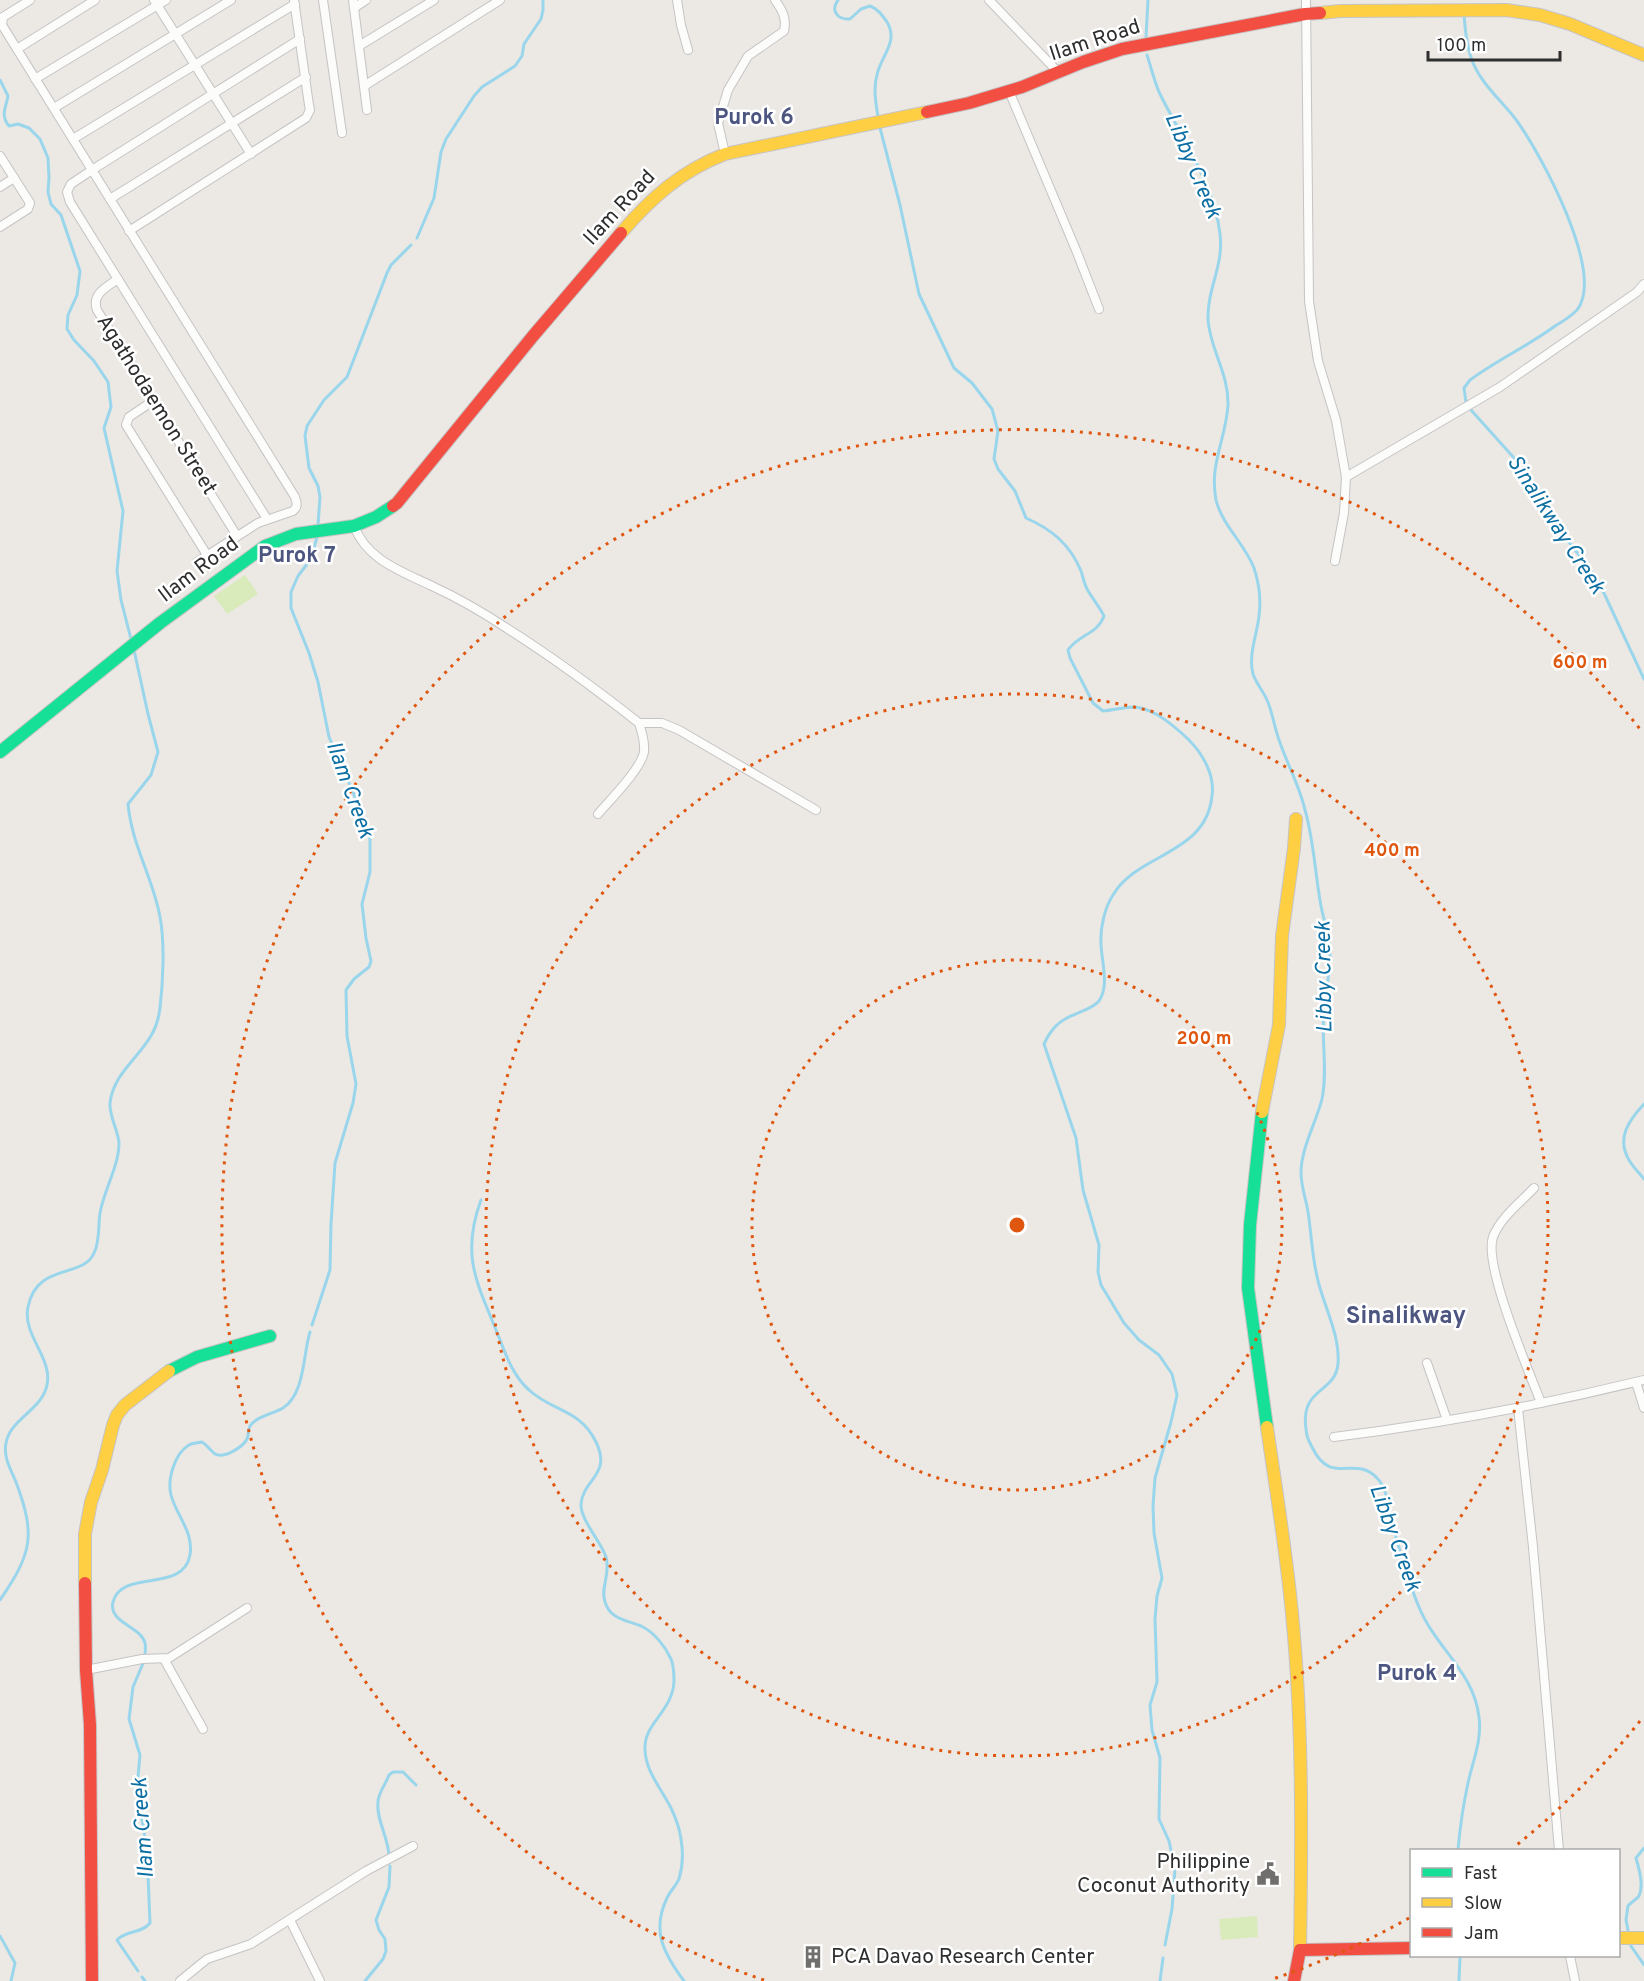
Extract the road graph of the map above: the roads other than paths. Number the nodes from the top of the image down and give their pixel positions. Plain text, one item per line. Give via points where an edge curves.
1 (30, 0) edge
2 (94, 0) edge
3 (166, 0) edge
4 (231, 0) edge
5 (323, 0) edge
6 (366, 0) edge
7 (434, 0) edge
8 (500, 0) edge
9 (677, 0) edge
10 (775, 0) edge
11 (989, 0) edge
12 (1306, 0) edge
13 (295, 2) edge
14 (156, 3) edge
15 (353, 4) edge
16 (1305, 14) junction
17 (2, 19) edge
18 (176, 34) junction
19 (300, 39) junction
20 (359, 46) junction
21 (17, 49) junction
22 (688, 50) dead end
23 (1644, 55) edge
24 (195, 65) junction
25 (1058, 72) junction
26 (306, 77) junction
27 (36, 79) junction
28 (364, 86) junction
29 (1009, 91) junction
30 (213, 94) junction
31 (54, 108) junction
32 (367, 110) dead end
33 (232, 123) junction
34 (342, 133) dead end
35 (73, 139) junction
36 (251, 154) junction
37 (725, 154) junction
38 (0, 156) edge
39 (92, 170) junction
40 (14, 178) junction
41 (0, 187) edge
42 (110, 199) junction
43 (0, 227) edge
44 (129, 231) junction
45 (118, 279) junction
46 (1644, 284) edge
47 (1099, 309) dead end
48 (153, 401) junction
49 (1346, 477) junction
50 (267, 519) junction
51 (354, 526) junction
52 (237, 536) junction
53 (207, 555) junction
54 (1335, 561) dead end
55 (197, 562) dead end
56 (639, 723) junction
57 (0, 752) edge
58 (816, 810) dead end
59 (598, 814) dead end
60 (1296, 819) dead end
61 (1534, 1188) dead end
62 (270, 1336) dead end
63 (1427, 1363) dead end
64 (1640, 1381) edge
65 (1541, 1403) junction
66 (1518, 1408) junction
67 (1644, 1408) edge
68 (1446, 1420) junction
69 (1334, 1437) dead end
70 (247, 1608) dead end
71 (164, 1659) junction
72 (86, 1670) junction
73 (203, 1729) dead end
74 (413, 1846) dead end
75 (1559, 1849) edge
76 (290, 1920) junction
77 (1620, 1938) edge
78 (1644, 1938) edge
79 (1410, 1948) edge
80 (1300, 1950) junction
81 (1570, 1957) edge
82 (92, 1981) edge
83 (180, 1981) edge
84 (320, 1981) edge
85 (1294, 1981) edge
86 (1575, 1981) edge

1 - 17 street
2 - 21 street
3 - 14 street
4 - 18 street
5 - 34 street
6 - 15 street
7 - 20 street
8 - 28 street
9 - 22 street
10 - 37 street via 784,14 784,31 748,56 724,100 718,123
11 - 25 street
12 - 16 street
13 - 19 street
13 - 24 street
14 - 18 street
14 - 27 street
15 - 20 street
16 - 23 street, Ilam Road via 1506,10 1570,24
16 - 25 street, Ilam Road via 1122,50
16 - 49 street via 1310,302 1318,361 1336,420
17 - 21 street
18 - 24 street
18 - 31 street
19 - 26 street
19 - 30 street
20 - 28 street
21 - 27 street
24 - 30 street
24 - 35 street
25 - 29 street, Ilam Road
26 - 33 street
26 - 36 street via 308,114 302,122
27 - 31 street
28 - 32 street
29 - 37 street, Ilam Road via 909,117
29 - 47 street
30 - 33 street
30 - 39 street
31 - 35 street
33 - 36 street
33 - 42 street
35 - 39 street
36 - 44 street
37 - 51 street, Ilam Road via 691,168 656,194 396,503
38 - 40 street
39 - 42 street
39 - 45 street via 68,188 68,197
40 - 41 street
40 - 43 street via 30,206
42 - 44 street
44 - 50 street via 295,497 293,511
45 - 48 street, Agathodaemon Street via 98,294 95,305
45 - 50 street
46 - 49 street via 1500,387
48 - 52 street, Agathodaemon Street
48 - 53 street via 129,417 126,425
49 - 54 street
50 - 52 street
51 - 56 street via 365,546 381,560 506,627
51 - 57 street, Ilam Road via 296,534 265,546 143,636
52 - 53 street
53 - 55 street
56 - 58 street via 662,723 679,730
56 - 59 street via 644,738 640,763
60 - 80 street via 1282,936 1279,1025 1264,1096 1256,1165 1248,1288 1292,1617 1302,1802
61 - 65 street via 1498,1227 1491,1260
62 - 72 street via 197,1357 165,1373 117,1415 86,1526
63 - 68 street
64 - 65 street
64 - 67 street
65 - 66 street
66 - 68 street
66 - 75 street
68 - 69 street
70 - 71 street
71 - 72 street via 149,1658
71 - 73 street
72 - 82 street
74 - 76 street
76 - 83 street via 252,1944 207,1959
76 - 84 street
77 - 78 street
79 - 80 street
80 - 85 street
81 - 86 street

